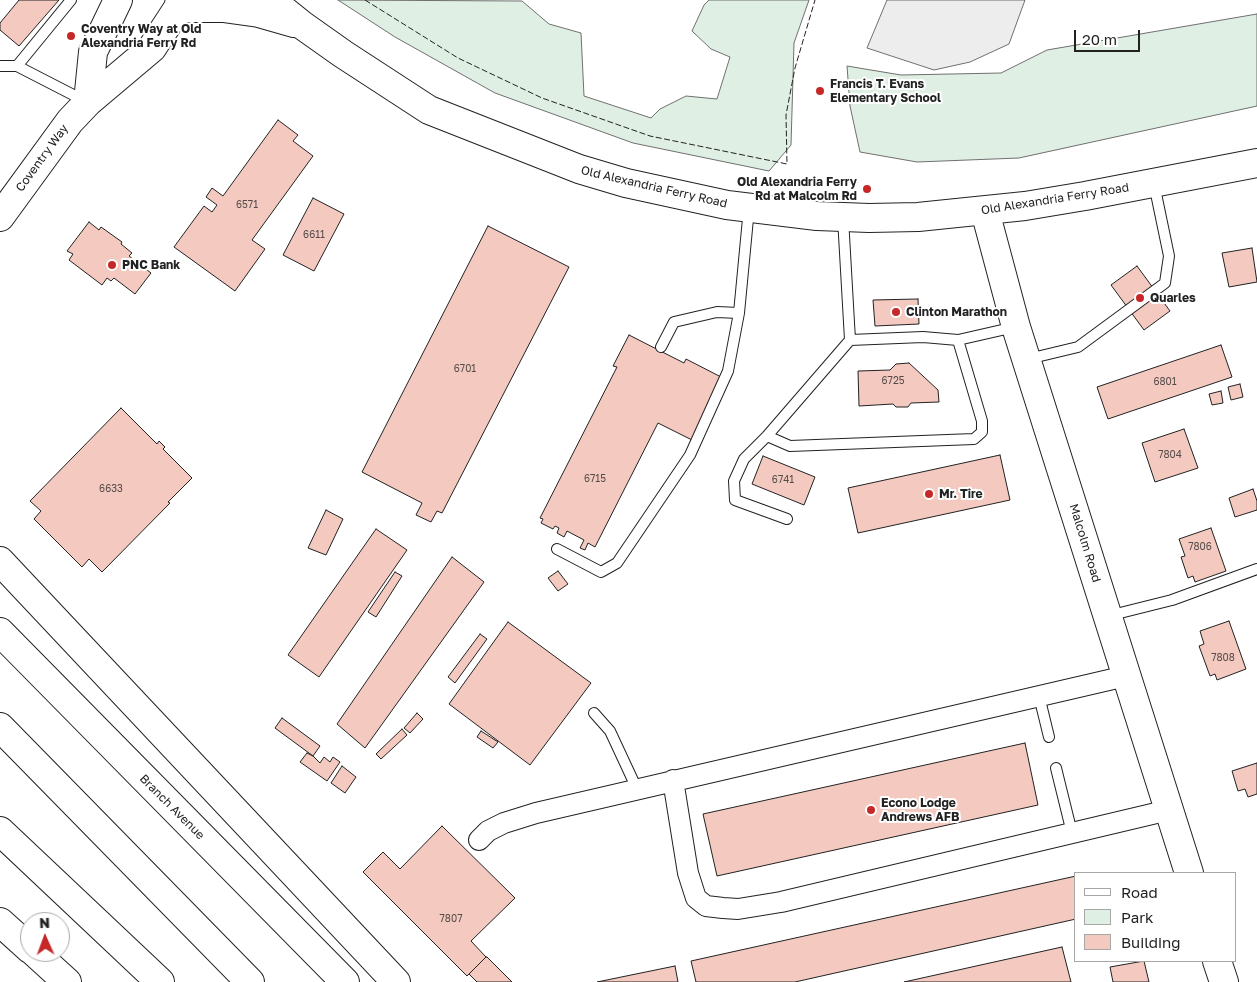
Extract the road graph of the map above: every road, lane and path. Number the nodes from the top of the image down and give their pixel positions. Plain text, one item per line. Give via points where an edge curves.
1 (71, 0) edge
2 (118, 0) edge
3 (271, 0) edge
4 (179, 4) edge
5 (302, 25) junction
6 (0, 66) edge
7 (17, 66) junction
8 (88, 102) junction
9 (1257, 163) edge
10 (1153, 183) junction
11 (749, 207) junction
12 (985, 210) junction
13 (0, 217) edge
14 (843, 217) junction
15 (739, 313) junction
16 (1016, 327) junction
17 (850, 340) junction
18 (958, 340) junction
19 (661, 346) dead end
20 (1026, 359) junction
21 (767, 436) junction
22 (787, 520) dead end
23 (557, 549) dead end
24 (0, 561) edge
25 (1257, 569) edge
26 (1108, 616) junction
27 (0, 632) edge
28 (1126, 676) junction
29 (1039, 696) junction
30 (594, 713) dead end
31 (0, 727) edge
32 (1049, 737) dead end
33 (1056, 768) dead end
34 (673, 780) junction
35 (637, 789) junction
36 (1169, 810) junction
37 (0, 831) edge
38 (1072, 833) junction
39 (479, 840) dead end
40 (1189, 872) edge
41 (0, 922) edge
42 (20, 940) edge
43 (45, 962) edge
44 (1217, 962) edge
45 (67, 982) edge
46 (160, 982) edge
47 (250, 982) edge
48 (345, 982) edge
49 (396, 982) edge
50 (1224, 982) edge

1 - 7 lane
2 - 8 main road via 93,52
3 - 5 main road, Old Alexandria Ferry Road
4 - 5 main road via 259,13
4 - 8 main road, Coventry Way via 152,48
5 - 11 main road, Old Alexandria Ferry Road via 429,110 473,128 579,169 676,194
6 - 7 lane
7 - 8 lane
8 - 13 main road, Coventry Way via 70,121
9 - 10 main road, Old Alexandria Ferry Road
10 - 12 main road, Old Alexandria Ferry Road
10 - 20 lane via 1169,256 1165,282 1078,347
11 - 14 main road, Old Alexandria Ferry Road
11 - 15 lane
12 - 14 main road, Old Alexandria Ferry Road via 918,216
12 - 16 main road, Malcolm Road
14 - 17 lane
15 - 19 lane via 717,312 674,322
15 - 23 lane via 728,371 690,455 617,563 600,572
16 - 18 lane
16 - 20 main road, Malcolm Road
17 - 18 lane via 924,337
17 - 21 lane
18 - 21 lane via 982,421 982,432 974,440 790,446
20 - 26 main road, Malcolm Road
21 - 22 lane via 744,459 734,481 735,500
24 - 49 main road
25 - 26 lane via 1172,600
26 - 28 main road, Malcolm Road
27 - 48 main road, Branch Avenue
28 - 29 street
28 - 36 main road, Malcolm Road
29 - 32 lane
29 - 34 street
30 - 35 lane via 610,730
31 - 47 main road
33 - 38 lane
34 - 35 street
34 - 38 street via 688,873 696,898 706,906 738,909 781,902
35 - 39 street via 504,823 488,830
36 - 38 street
36 - 40 main road, Malcolm Road
37 - 46 main road
41 - 42 main road
43 - 45 main road
44 - 50 main road

